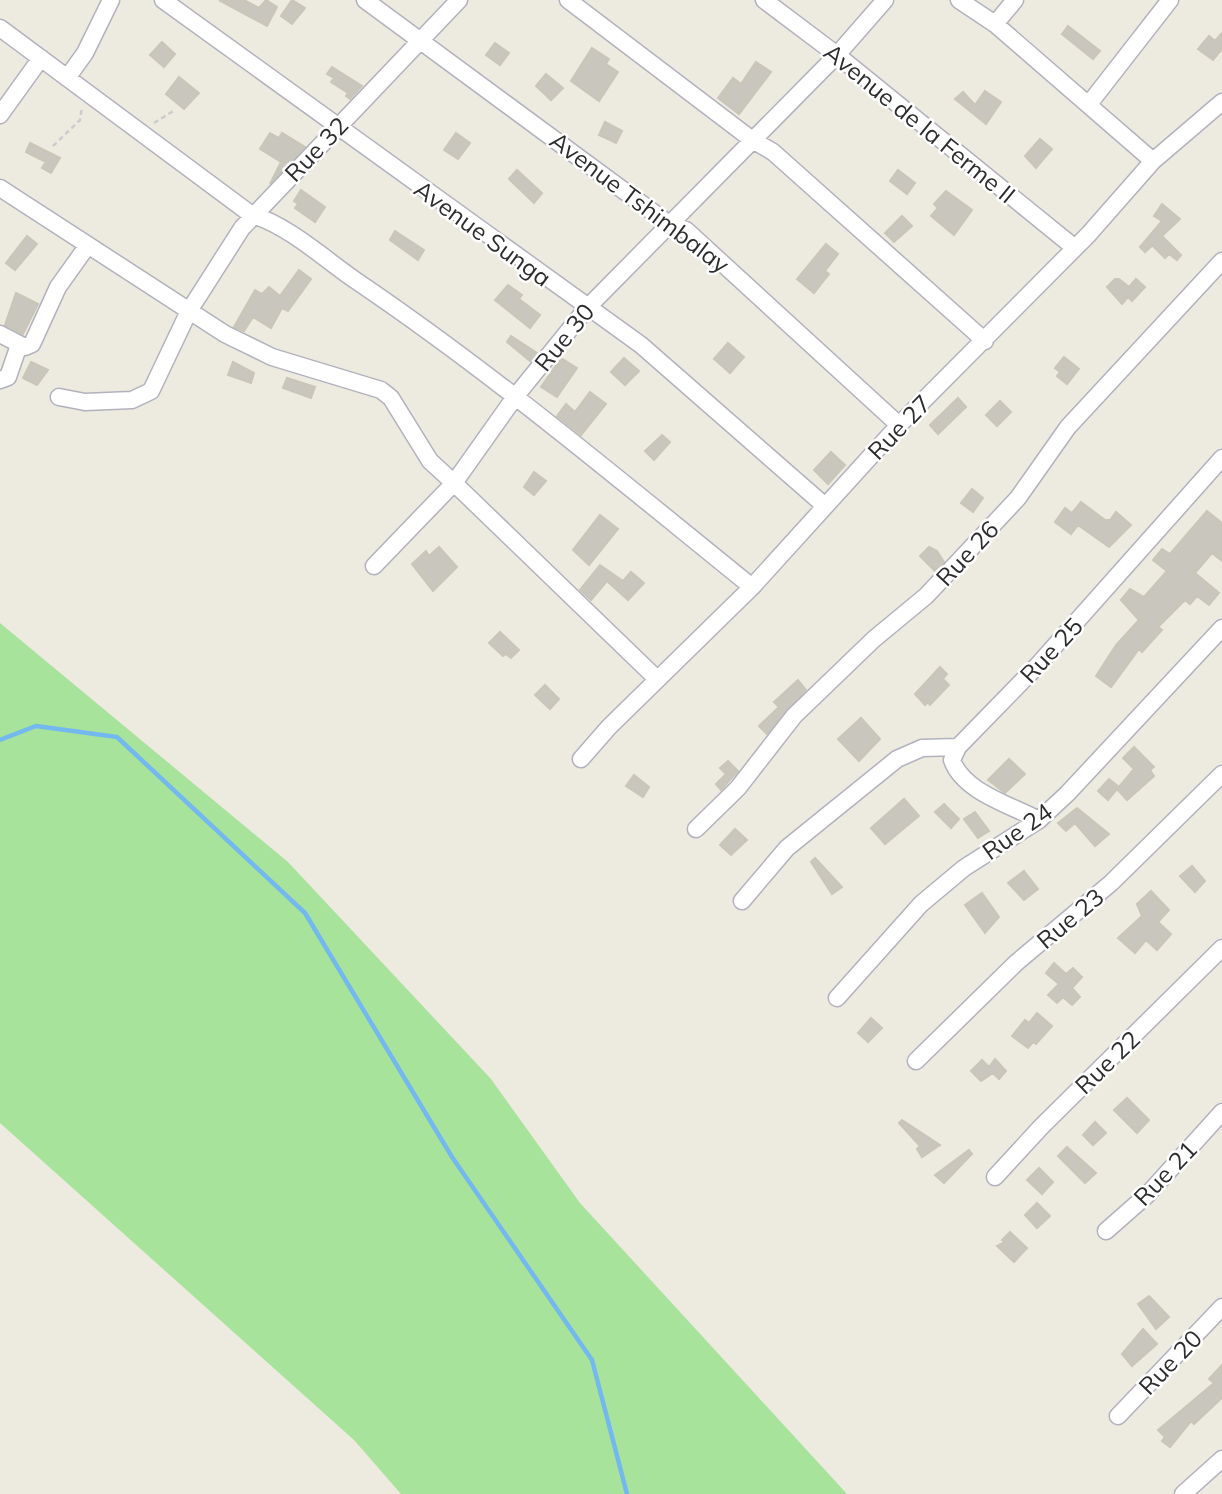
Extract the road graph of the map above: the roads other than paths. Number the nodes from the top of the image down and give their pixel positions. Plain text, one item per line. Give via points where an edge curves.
1 (111, 0) edge
2 (163, 0) edge
3 (365, 0) edge
4 (459, 0) edge
5 (568, 0) edge
6 (764, 0) edge
7 (885, 0) edge
8 (959, 0) edge
9 (1015, 0) edge
10 (1170, 0) edge
11 (995, 24) junction
12 (0, 28) edge
13 (421, 42) junction
14 (837, 55) junction
15 (41, 58) junction
16 (67, 78) junction
17 (1222, 102) edge
18 (1089, 104) junction
19 (0, 115) edge
20 (337, 128) junction
21 (751, 139) junction
22 (1153, 161) junction
23 (0, 188) edge
24 (252, 215) junction
25 (669, 224) junction
26 (88, 245) junction
27 (1075, 248) junction
28 (1222, 261) edge
29 (587, 307) junction
30 (188, 311) junction
31 (0, 334) edge
32 (985, 341) junction
33 (19, 345) junction
34 (0, 380) edge
35 (59, 397) dead end
36 (515, 397) junction
37 (899, 425) junction
38 (1222, 458) edge
39 (454, 482) junction
40 (825, 506) junction
41 (374, 566) dead end
42 (752, 587) junction
43 (1222, 628) edge
44 (657, 679) junction
45 (958, 747) junction
46 (581, 759) dead end
47 (1222, 774) edge
48 (1039, 820) junction
49 (696, 829) dead end
50 (742, 901) dead end
51 (1222, 948) edge
52 (837, 998) dead end
53 (916, 1061) dead end
54 (1222, 1112) edge
55 (995, 1177) dead end
56 (1106, 1231) dead end
57 (1222, 1307) edge
58 (1118, 1416) dead end
59 (1222, 1459) edge
60 (1182, 1494) edge

1 - 16 street
2 - 20 street, Avenue Sunga
3 - 13 street, Avenue Tshimbalay
4 - 13 street, Rue 32
5 - 21 street
6 - 14 street, Avenue de la Ferme II
7 - 14 street, Rue 30
8 - 11 street
9 - 11 street
10 - 18 street
11 - 18 street
12 - 15 street
13 - 20 street, Rue 32
13 - 25 street, Avenue Tshimbalay
14 - 21 street, Rue 30
14 - 27 street, Avenue de la Ferme II
15 - 16 street
15 - 19 street
16 - 24 street
17 - 22 street, Rue 27
18 - 22 street
20 - 24 street, Rue 32
20 - 29 street, Avenue Sunga
21 - 25 street, Rue 30
21 - 32 street via 773,152
22 - 27 street, Rue 27
23 - 26 street
24 - 30 street, Rue 32
24 - 36 street via 275,225 396,307
25 - 29 street, Rue 30
25 - 37 street, Avenue Tshimbalay via 700,242
26 - 30 street
26 - 33 street via 58,287 32,344
27 - 32 street, Rue 27
28 - 49 street, Rue 26 via 1068,427 1018,498 926,596 794,716 738,788
29 - 36 street, Rue 30
29 - 40 street, Avenue Sunga via 641,345
30 - 35 street, Rue 32 via 151,391 143,397 85,402
30 - 39 street via 272,357 382,390 430,461
31 - 33 street
32 - 37 street, Rue 27
33 - 34 street via 8,377
36 - 39 street, Rue 30
36 - 42 street
37 - 40 street, Rue 27
38 - 45 street, Rue 25 via 1036,667
39 - 41 street, Rue 30
39 - 44 street
40 - 42 street, Rue 27
42 - 44 street, Rue 27
43 - 48 street, Rue 24 via 1090,772
44 - 46 street, Rue 27
45 - 48 street via 952,760 965,782
45 - 50 street via 922,748 897,759 787,848
47 - 53 street, Rue 23 via 1111,883 1017,963
48 - 52 street, Rue 24 via 964,868 921,904
51 - 55 street, Rue 22
54 - 56 street, Rue 21 via 1148,1194
57 - 58 street, Rue 20
59 - 60 street

